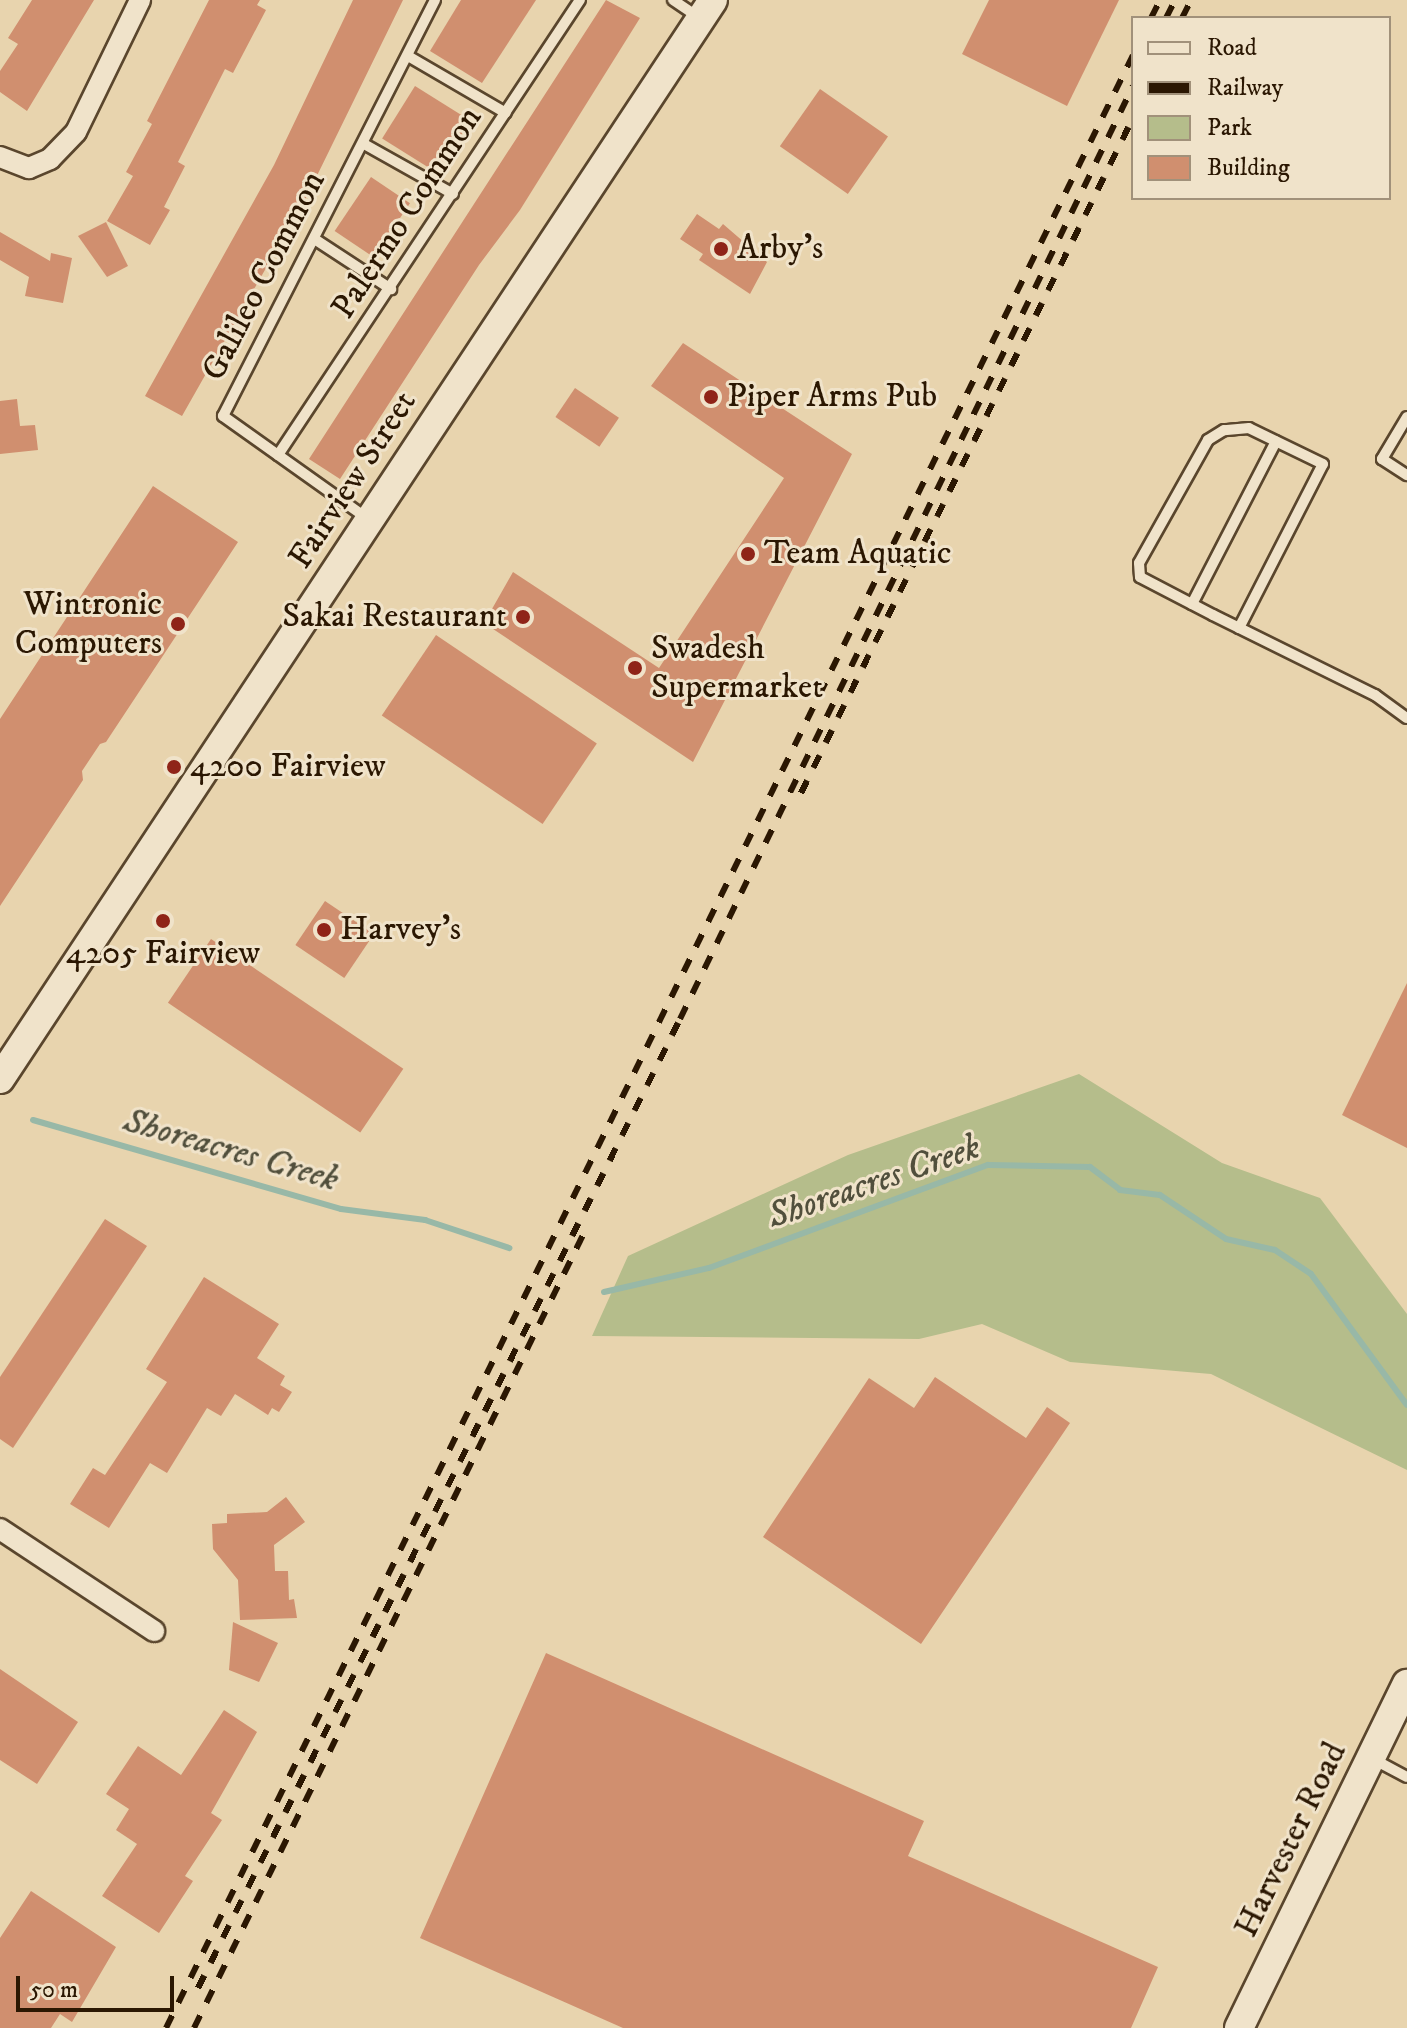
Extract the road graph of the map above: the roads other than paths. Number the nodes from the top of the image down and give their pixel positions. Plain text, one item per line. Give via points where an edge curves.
1 (140, 0) edge
2 (435, 0) edge
3 (580, 0) edge
4 (673, 0) edge
5 (707, 9) edge
6 (408, 56) junction
7 (506, 113) junction
8 (364, 144) junction
9 (0, 157) edge
10 (453, 194) junction
11 (316, 240) junction
12 (391, 289) junction
13 (1407, 417) edge
14 (1276, 441) junction
15 (278, 455) junction
16 (1407, 475) edge
17 (370, 520) junction
18 (1192, 604) junction
19 (1239, 628) junction
20 (1407, 718) edge
21 (0, 1079) edge
22 (0, 1529) edge
23 (154, 1631) dead end
24 (1407, 1684) edge
25 (1371, 1758) junction
26 (1407, 1777) edge
27 (1239, 2028) edge

1 - 9 street via 76,132 50,159 29,168
2 - 6 lane, Galileo Common
3 - 7 lane, Palermo Common
4 - 5 lane
5 - 17 main road, Fairview Street
6 - 7 lane
6 - 8 lane, Galileo Common
7 - 10 lane, Palermo Common
8 - 10 lane
8 - 11 lane, Galileo Common
10 - 12 lane, Palermo Common
11 - 12 lane
11 - 15 lane, Galileo Common via 223,416
12 - 15 lane, Palermo Common
13 - 16 lane via 1382,459
14 - 18 lane
14 - 18 lane via 1249,428 1224,430 1208,440 1139,563 1140,577
14 - 19 lane via 1323,464
15 - 17 lane, Galileo Common
17 - 21 main road, Fairview Street
18 - 19 lane
19 - 20 lane via 1375,695
22 - 23 street
24 - 25 main road, Harvester Road
25 - 26 lane
25 - 27 main road, Harvester Road

